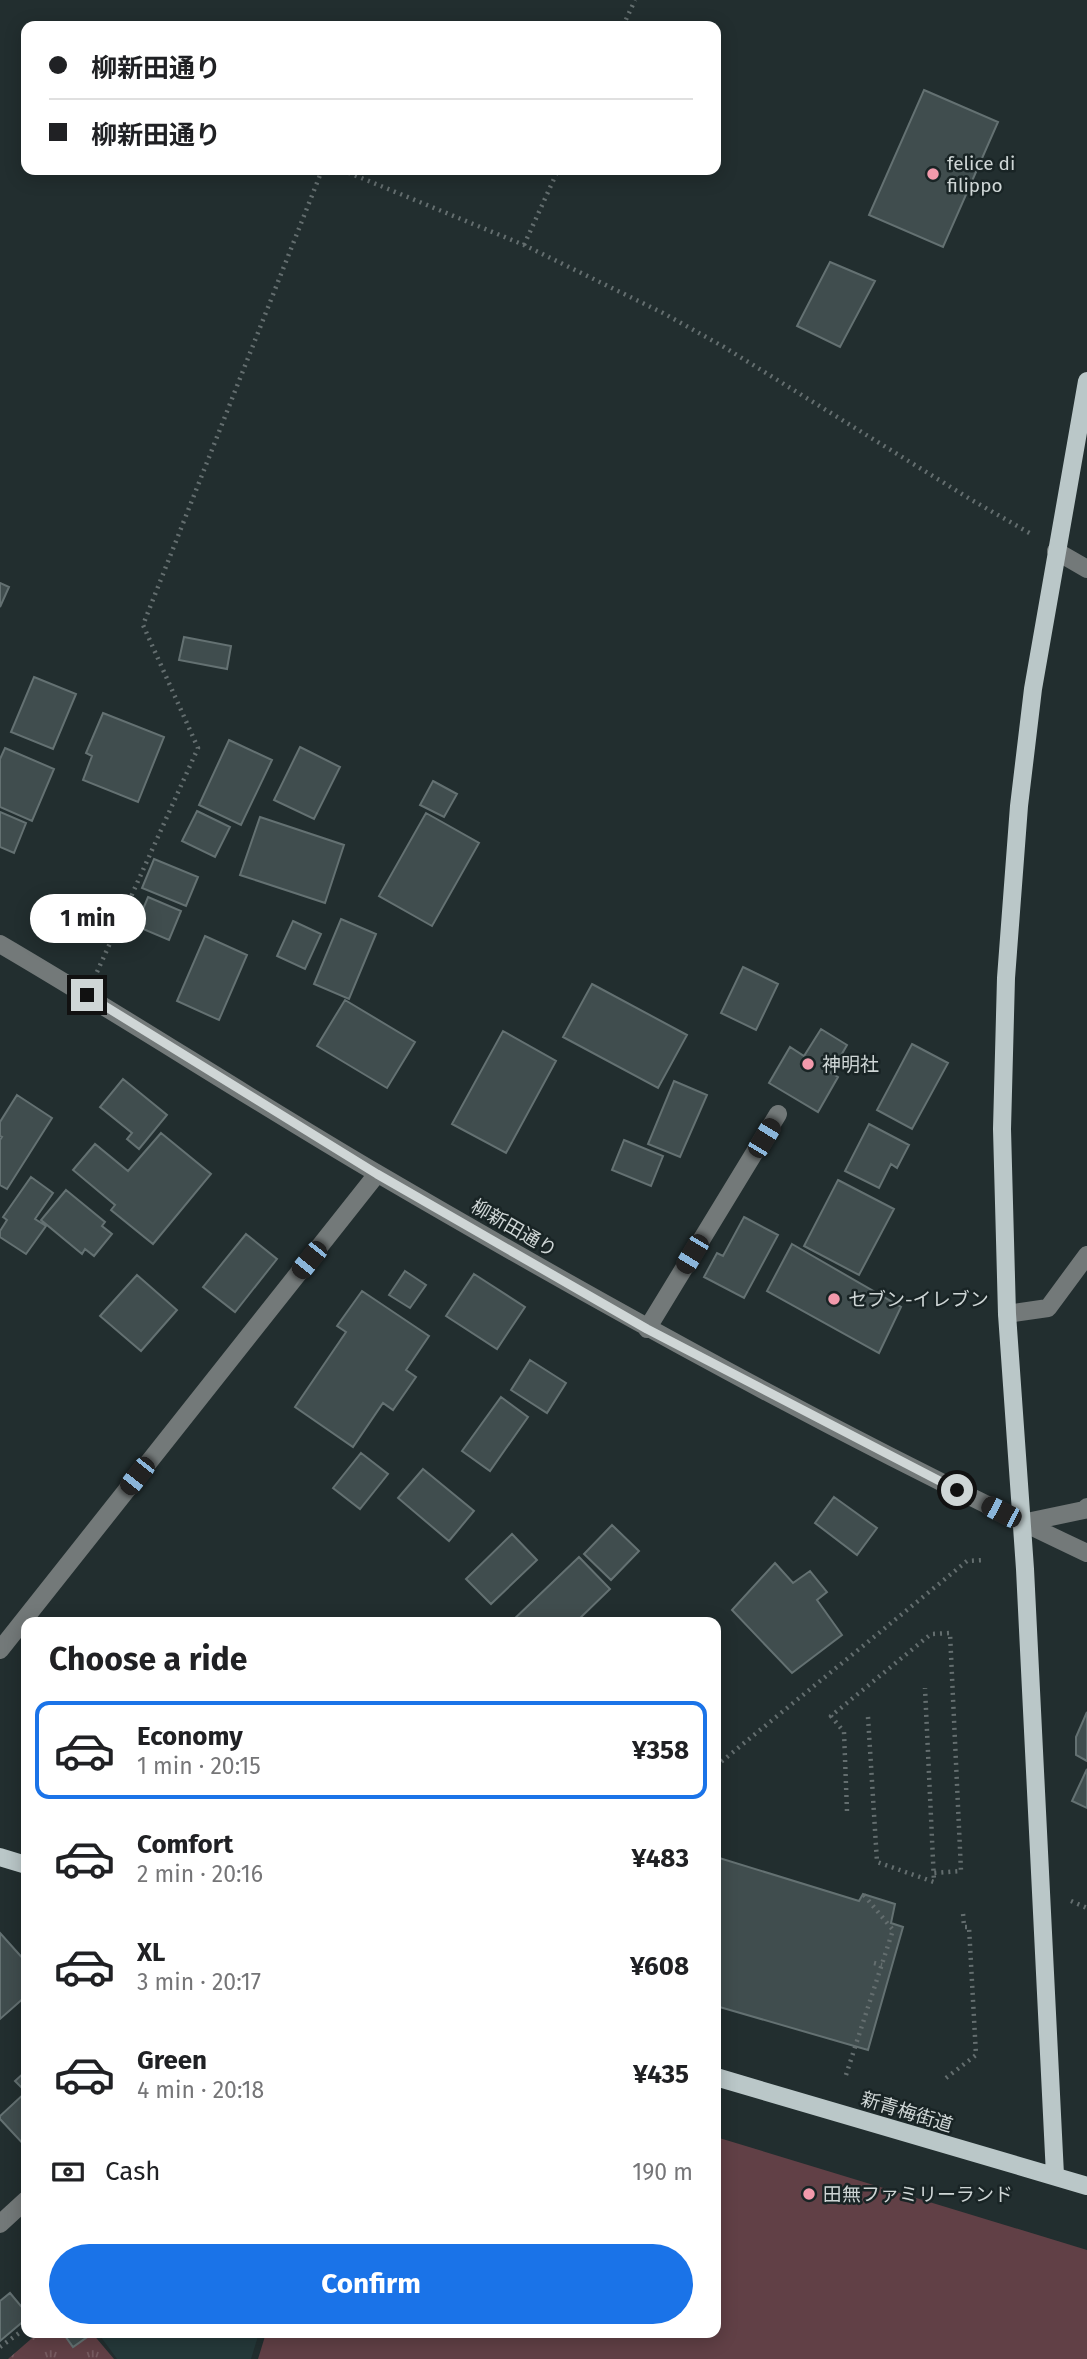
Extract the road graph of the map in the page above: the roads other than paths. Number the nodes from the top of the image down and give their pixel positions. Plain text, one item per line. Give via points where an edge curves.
1 (1087, 381) edge
2 (1056, 551) junction
3 (1087, 569) edge
4 (0, 944) edge
5 (778, 1114) dead end
6 (377, 1174) junction
7 (1087, 1255) edge
8 (1007, 1314) junction
9 (647, 1329) junction
10 (1087, 1507) edge
11 (1022, 1522) junction
12 (1087, 1553) edge
13 (26, 1617) edge
14 (21, 1623) edge
15 (0, 1650) edge
16 (0, 1857) edge
17 (21, 1864) edge
18 (721, 2078) edge
19 (1055, 2175) junction
20 (1087, 2186) edge
21 (21, 2205) edge
22 (0, 2224) edge

1 - 2 main road
2 - 3 street
2 - 8 main road via 1018,806 1006,978 1002,1129
4 - 6 street, 柳新田通り
5 - 9 street
6 - 9 street, 柳新田通り
6 - 13 street
7 - 8 street via 1048,1308
8 - 11 main road
9 - 11 street, 柳新田通り
10 - 11 street
11 - 12 street, 柳新田通り
11 - 19 main road
14 - 15 street
16 - 17 main road
18 - 19 main road, 新青梅街道
19 - 20 main road, 新青梅街道
21 - 22 street

